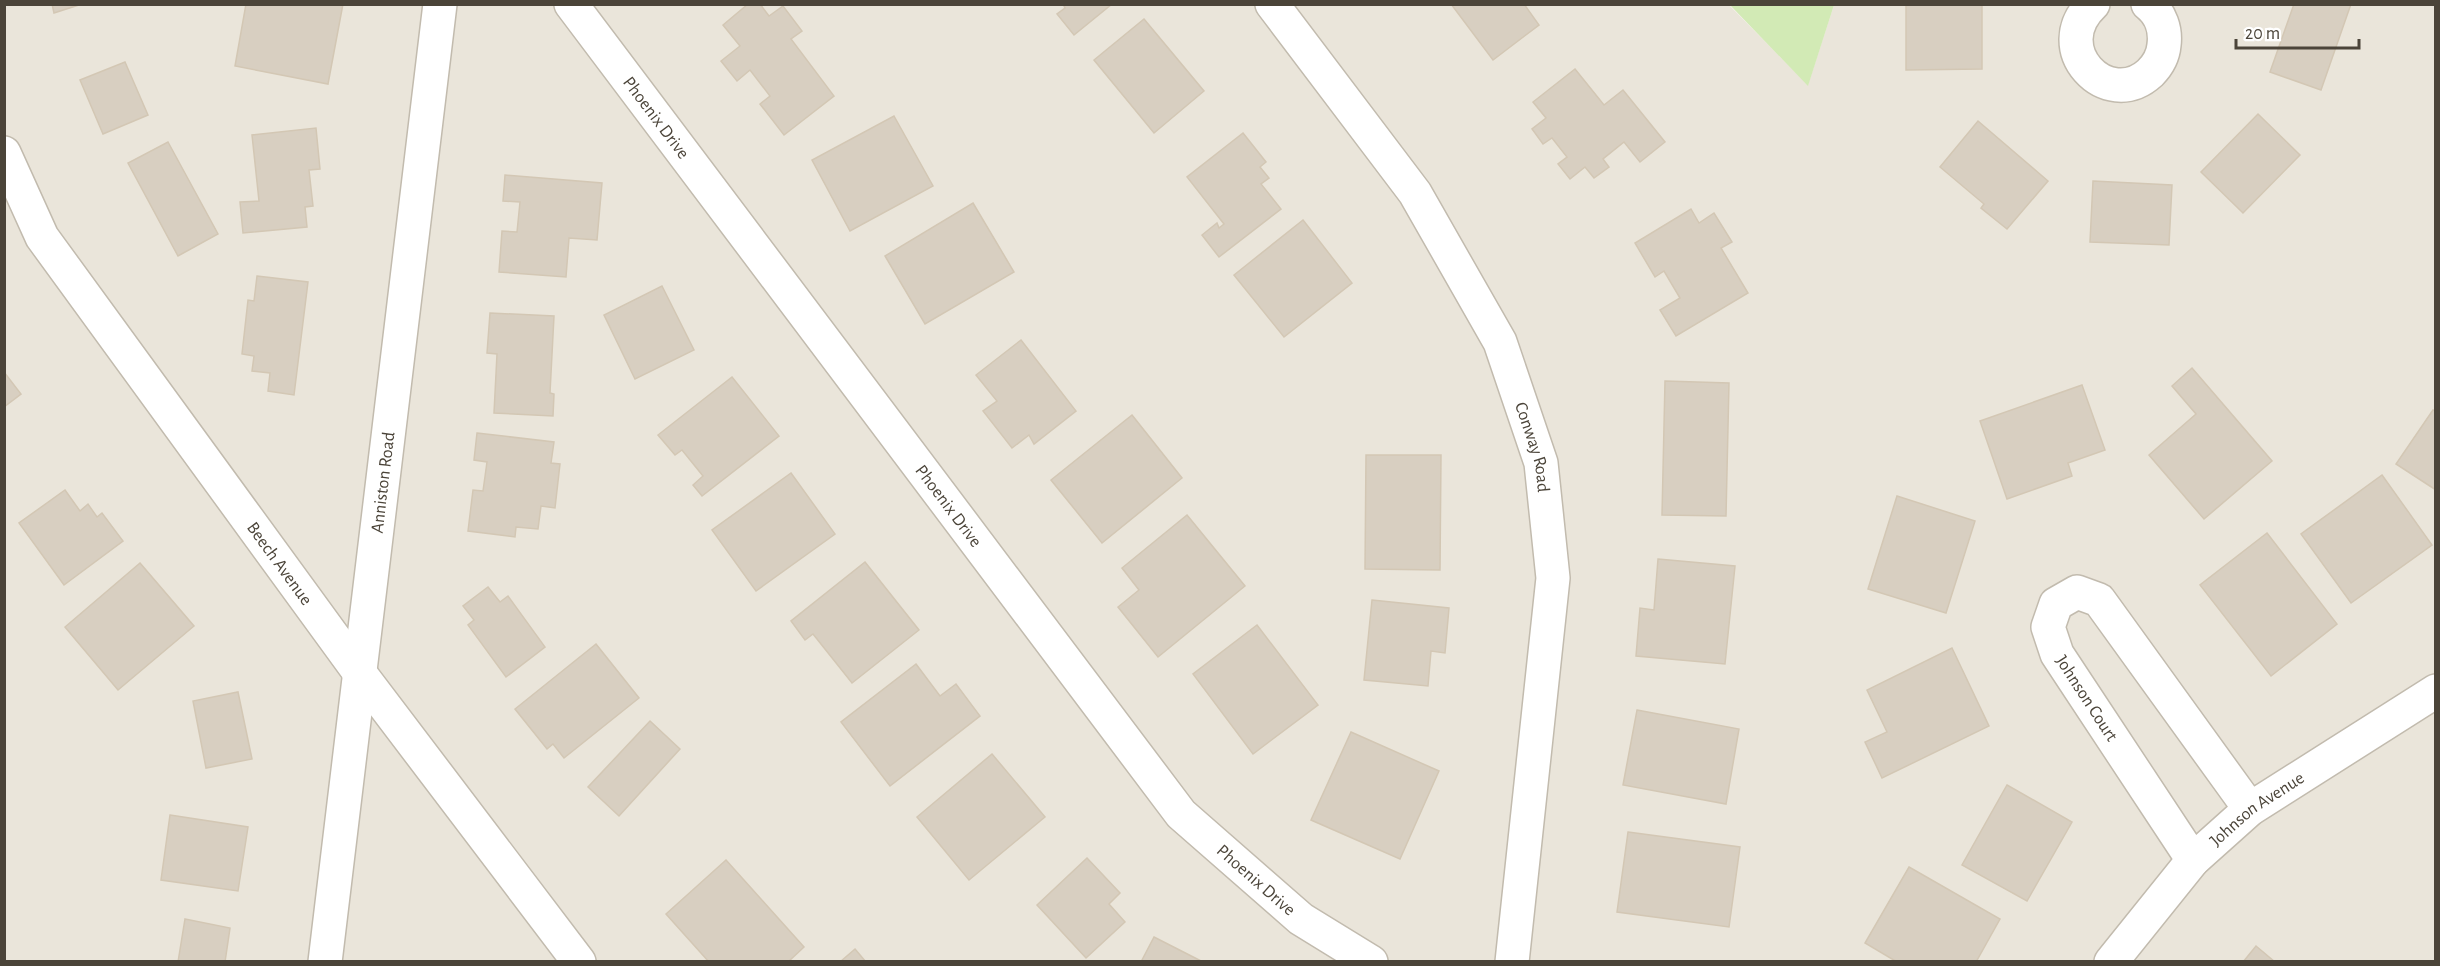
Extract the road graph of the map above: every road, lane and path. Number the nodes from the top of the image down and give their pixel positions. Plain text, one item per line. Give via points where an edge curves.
1 (440, 4) edge
2 (571, 4) edge
3 (1272, 4) edge
4 (2093, 4) edge
5 (2148, 4) edge
6 (4, 153) edge
7 (15, 206) edge
8 (359, 672) junction
9 (2436, 691) edge
10 (2250, 809) junction
11 (2193, 860) junction
12 (325, 962) edge
13 (579, 962) edge
14 (1371, 962) edge
15 (1512, 962) edge
16 (2111, 962) edge

1 - 8 street, Anniston Road
2 - 14 street, Phoenix Drive via 1181,814 1301,920
3 - 15 street, Conway Road via 1415,193 1500,342 1541,463 1553,578
4 - 5 street via 2077,26 2079,57 2100,80 2115,84 2131,84 2145,77 2157,67 2164,53 2162,22
6 - 7 street, Beech Avenue
7 - 8 street, Beech Avenue via 42,237
8 - 12 street, Anniston Road
8 - 13 street, Beech Avenue
9 - 10 street, Johnson Avenue
10 - 11 street, Johnson Avenue
10 - 11 street, Johnson Court via 2099,600 2077,592 2056,604 2048,627 2057,654
11 - 16 street, Johnson Avenue

